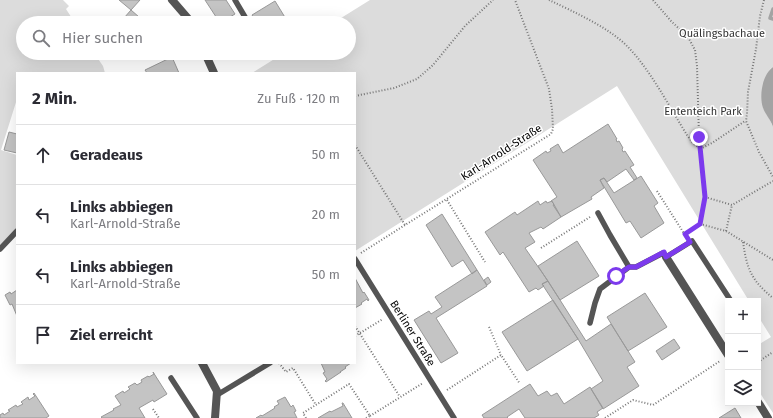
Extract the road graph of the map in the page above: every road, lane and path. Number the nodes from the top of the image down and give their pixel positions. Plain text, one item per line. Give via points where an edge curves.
1 (172, 0) edge
2 (235, 0) edge
3 (493, 0) edge
4 (515, 0) edge
5 (549, 0) edge
6 (653, 0) edge
7 (764, 0) edge
8 (186, 16) edge
9 (245, 16) edge
10 (209, 60) edge
11 (214, 72) edge
12 (356, 96) edge
13 (746, 121) junction
14 (356, 147) edge
15 (700, 149) junction
16 (773, 176) edge
17 (773, 180) edge
18 (657, 191) dead end
19 (705, 197) junction
20 (447, 200) junction
21 (732, 206) junction
22 (598, 212) joint
23 (700, 224) junction
24 (405, 225) junction
25 (726, 231) junction
26 (16, 232) edge
27 (685, 234) junction
28 (690, 242) junction
29 (743, 242) junction
30 (541, 248) dead end
31 (0, 249) edge
32 (356, 257) edge
33 (666, 257) junction
34 (356, 260) edge
35 (773, 260) edge
36 (485, 262) dead end
37 (629, 267) junction
38 (729, 298) edge
39 (773, 298) edge
40 (390, 315) junction
41 (590, 323) dead end
42 (356, 327) edge
43 (489, 327) dead end
44 (360, 333) junction
45 (356, 335) edge
46 (773, 352) edge
47 (501, 355) junction
48 (725, 357) edge
49 (761, 360) edge
50 (205, 364) edge
51 (268, 364) edge
52 (281, 364) edge
53 (171, 378) dead end
54 (429, 379) junction
55 (520, 384) dead end
56 (217, 395) junction
57 (440, 396) junction
58 (400, 397) junction
59 (316, 405) junction
60 (760, 406) edge
61 (153, 409) dead end
62 (370, 416) junction
63 (159, 418) edge
64 (197, 418) edge
65 (215, 418) edge
66 (306, 418) edge
67 (366, 418) edge
68 (454, 418) edge
69 (605, 418) edge
70 (768, 418) edge

1 - 8 street
2 - 9 lane
3 - 12 path via 465,26 417,80
4 - 20 path, Karl-Arnold-Straße via 549,89 553,129 551,134
5 - 15 path via 602,28 627,46 648,73 687,136
6 - 15 path via 688,37 695,50
7 - 13 path via 748,92
10 - 11 street
13 - 15 path
13 - 16 path
14 - 24 path
15 - 19 path
17 - 21 path
18 - 27 path
19 - 21 path
19 - 23 path
20 - 24 path, Karl-Arnold-Straße
20 - 36 path
21 - 25 path
22 - 30 path
22 - 37 lane
23 - 25 path
23 - 27 path
24 - 32 path, Karl-Arnold-Straße
25 - 29 path
26 - 31 lane
27 - 28 path
28 - 33 lane
28 - 38 lane via 692,241
29 - 35 path
29 - 39 path via 749,270 757,284
33 - 37 lane via 664,252 636,267
33 - 48 street
34 - 40 lane, Berliner Straße
37 - 41 lane via 600,289
40 - 44 path
40 - 54 lane, Berliner Straße
42 - 44 path
43 - 47 path
44 - 45 path
44 - 58 path
46 - 49 path
47 - 55 path
47 - 57 path
48 - 69 path via 653,405 633,400
50 - 56 street
51 - 56 lane
52 - 59 path via 286,372 293,368
53 - 64 lane
54 - 57 lane, Berliner Straße
54 - 58 path
56 - 65 street
57 - 68 lane, Berliner Straße
58 - 62 path
59 - 62 path via 350,384
59 - 66 path via 303,413
60 - 70 street
61 - 63 path
62 - 67 path

